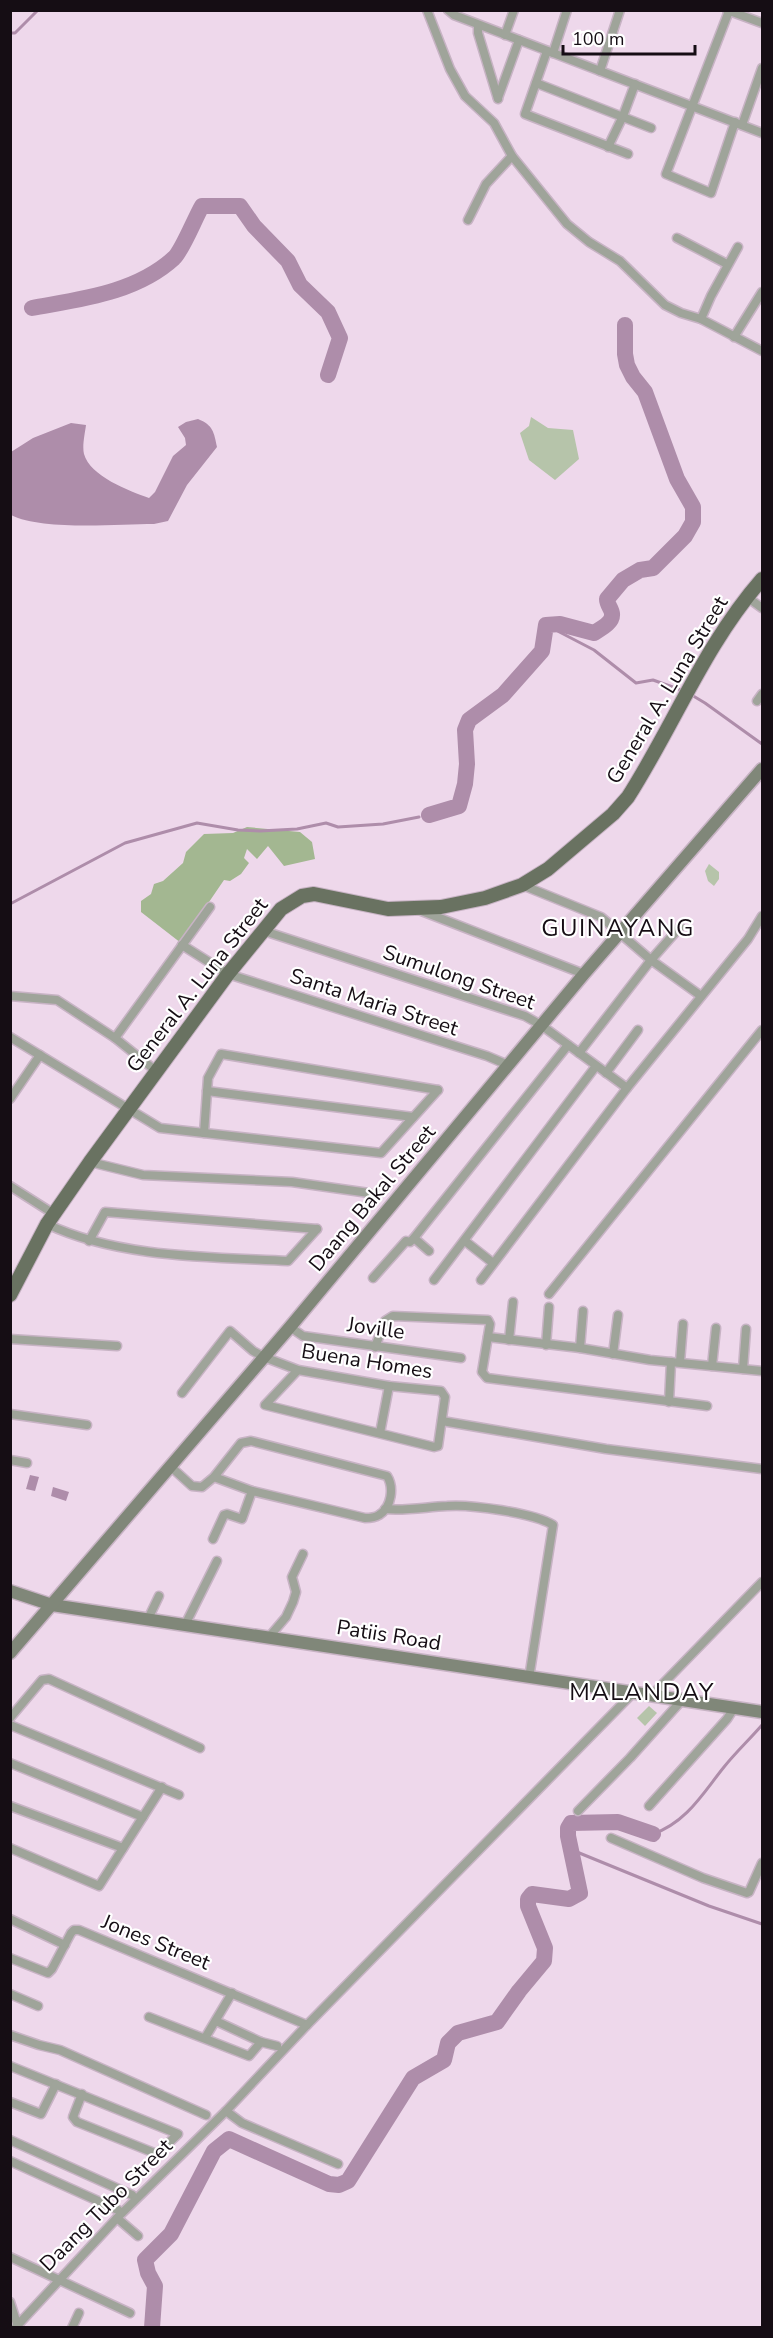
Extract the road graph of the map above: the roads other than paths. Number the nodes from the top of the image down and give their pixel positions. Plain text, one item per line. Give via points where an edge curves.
1 (427, 10) edge
2 (448, 10) edge
3 (514, 10) edge
4 (567, 10) edge
5 (620, 10) edge
6 (728, 11) edge
7 (460, 14) edge
8 (762, 23) edge
9 (478, 25) junction
10 (505, 35) junction
11 (519, 40) junction
12 (550, 52) junction
13 (762, 68) edge
14 (600, 71) junction
15 (536, 83) junction
16 (635, 84) junction
17 (694, 107) junction
18 (623, 116) junction
19 (738, 124) junction
20 (651, 128) dead end
21 (762, 133) edge
22 (608, 147) junction
23 (628, 154) dead end
24 (512, 156) junction
25 (468, 220) dead end
26 (677, 238) dead end
27 (738, 247) dead end
28 (727, 264) junction
29 (762, 292) edge
30 (701, 319) junction
31 (734, 337) junction
32 (762, 351) edge
33 (762, 579) edge
34 (747, 597) junction
35 (762, 608) edge
36 (762, 769) edge
37 (522, 885) junction
38 (210, 907) dead end
39 (416, 909) junction
40 (762, 916) edge
41 (680, 927) dead end
42 (264, 931) junction
43 (620, 933) junction
44 (182, 945) junction
45 (651, 960) junction
46 (228, 974) junction
47 (584, 974) junction
48 (10, 996) edge
49 (701, 996) junction
50 (541, 1025) junction
51 (638, 1030) dead end
52 (762, 1030) edge
53 (10, 1037) edge
54 (115, 1038) junction
55 (568, 1045) junction
56 (579, 1053) junction
57 (40, 1055) junction
58 (508, 1065) junction
59 (596, 1066) junction
60 (156, 1071) junction
61 (606, 1073) junction
62 (627, 1088) junction
63 (207, 1091) junction
64 (10, 1100) edge
65 (129, 1108) junction
66 (413, 1117) junction
67 (204, 1132) junction
68 (90, 1162) junction
69 (10, 1186) edge
70 (369, 1193) dead end
71 (50, 1219) junction
72 (414, 1238) junction
73 (89, 1241) junction
74 (465, 1241) junction
75 (429, 1251) dead end
76 (493, 1263) junction
77 (374, 1278) dead end
78 (434, 1280) dead end
79 (481, 1280) dead end
80 (549, 1294) dead end
81 (10, 1295) edge
82 (513, 1302) dead end
83 (549, 1307) dead end
84 (583, 1311) dead end
85 (618, 1316) dead end
86 (683, 1324) dead end
87 (290, 1327) junction
88 (716, 1328) dead end
89 (746, 1329) dead end
90 (488, 1337) junction
91 (10, 1339) edge
92 (509, 1340) junction
93 (546, 1345) junction
94 (117, 1346) dead end
95 (375, 1347) junction
96 (580, 1348) junction
97 (613, 1354) junction
98 (264, 1357) junction
99 (461, 1358) dead end
100 (675, 1362) junction
101 (712, 1366) junction
102 (743, 1369) junction
103 (298, 1370) junction
104 (762, 1371) edge
105 (389, 1386) junction
106 (182, 1394) dead end
107 (669, 1402) junction
108 (707, 1406) dead end
109 (10, 1414) edge
110 (442, 1421) junction
111 (87, 1425) dead end
112 (380, 1433) junction
113 (10, 1460) edge
114 (27, 1463) dead end
115 (170, 1466) junction
116 (762, 1469) edge
117 (214, 1478) junction
118 (252, 1491) junction
119 (385, 1509) junction
120 (213, 1539) dead end
121 (303, 1554) dead end
122 (218, 1561) dead end
123 (762, 1582) edge
124 (10, 1591) edge
125 (159, 1596) dead end
126 (52, 1605) junction
127 (148, 1619) junction
128 (186, 1625) junction
129 (269, 1637) junction
130 (10, 1653) edge
131 (529, 1678) junction
132 (633, 1693) junction
133 (651, 1696) junction
134 (682, 1700) junction
135 (734, 1708) junction
136 (762, 1712) edge
137 (10, 1718) edge
138 (10, 1725) edge
139 (200, 1748) dead end
140 (10, 1763) edge
141 (162, 1787) junction
142 (179, 1795) dead end
143 (10, 1806) edge
144 (649, 1806) dead end
145 (578, 1811) dead end
146 (143, 1817) junction
147 (611, 1838) dead end
148 (10, 1848) edge
149 (123, 1848) junction
150 (762, 1863) edge
151 (760, 1877) edge
152 (10, 1919) edge
153 (65, 1945) junction
154 (10, 1958) edge
155 (232, 1993) junction
156 (10, 1994) edge
157 (38, 2006) dead end
158 (149, 2017) dead end
159 (216, 2021) junction
160 (307, 2025) junction
161 (10, 2035) edge
162 (205, 2038) junction
163 (261, 2042) junction
164 (277, 2046) dead end
165 (10, 2066) edge
166 (56, 2084) junction
167 (82, 2094) junction
168 (10, 2102) edge
169 (226, 2110) junction
170 (206, 2115) dead end
171 (178, 2134) junction
172 (189, 2139) dead end
173 (10, 2140) edge
174 (10, 2161) edge
175 (338, 2164) dead end
176 (132, 2195) dead end
177 (117, 2214) junction
178 (138, 2236) dead end
179 (10, 2257) edge
180 (57, 2280) junction
181 (10, 2302) edge
182 (79, 2313) dead end
183 (130, 2313) dead end
184 (17, 2327) edge
185 (72, 2328) edge

1 - 24 street via 465,96 494,123
2 - 7 street
3 - 10 street
4 - 12 street
5 - 14 street
6 - 8 street
6 - 17 street
7 - 9 street
9 - 10 street
9 - 11 street via 498,99
10 - 11 street
11 - 12 street
12 - 14 street
12 - 15 street
13 - 19 street
14 - 16 street
15 - 18 street
15 - 22 street via 525,114
16 - 17 street
16 - 18 street
17 - 19 street
17 - 19 street via 666,174 711,194
18 - 20 street
18 - 22 street
19 - 21 street
22 - 23 street
24 - 25 street via 486,184
24 - 30 street via 567,224 620,261 665,305
26 - 28 street
27 - 28 street
28 - 30 street
29 - 31 street
30 - 31 street
31 - 32 street
33 - 34 main road, General A. Luna Street
34 - 35 street
34 - 37 main road, General A. Luna Street via 714,643 621,806 548,869
36 - 43 street, Daang Bakal Street
37 - 39 main road, General A. Luna Street via 476,900
37 - 43 street via 601,917
38 - 44 street
39 - 42 main road, General A. Luna Street via 388,909 333,896 308,895 281,909
39 - 47 street
40 - 49 street
41 - 45 street
42 - 46 main road, General A. Luna Street
42 - 50 street, Sumulong Street via 525,1016
43 - 45 street
43 - 47 street, Daang Bakal Street
44 - 46 street, Santa Maria Street
44 - 54 street
45 - 49 street
45 - 56 street
46 - 58 street, Santa Maria Street
46 - 60 main road, General A. Luna Street
47 - 50 street, Daang Bakal Street
48 - 54 street via 57,1000
49 - 62 street
50 - 55 street, Sumulong Street
50 - 58 street, Daang Bakal Street
51 - 61 street
52 - 80 street
53 - 57 street
54 - 60 street
55 - 56 street, Sumulong Street
55 - 72 street
56 - 59 street, Sumulong Street
57 - 64 street
57 - 65 street
58 - 87 street, Daang Bakal Street
59 - 61 street, Sumulong Street
59 - 74 street
60 - 65 main road, General A. Luna Street
61 - 62 street, Sumulong Street
62 - 76 street
63 - 66 street
63 - 66 street via 208,1078 221,1054 438,1090
63 - 67 street
65 - 67 street via 160,1128
65 - 68 main road, General A. Luna Street
66 - 67 street via 381,1153
68 - 70 street via 143,1174 292,1182
68 - 71 main road, General A. Luna Street
69 - 71 street
71 - 73 street
71 - 81 main road, General A. Luna Street
72 - 75 street
72 - 77 street via 406,1241
73 - 73 street via 183,1256 288,1261 317,1228 105,1212
74 - 76 street
74 - 78 street
76 - 79 street
82 - 92 street
83 - 93 street
84 - 96 street
85 - 97 street
86 - 100 street
87 - 95 street, Joville via 303,1336
87 - 98 street, Daang Bakal Street
88 - 101 street
89 - 102 street
90 - 92 street
90 - 95 street via 488,1320 397,1315 385,1321
90 - 107 street via 482,1372 487,1378
91 - 94 street
92 - 93 street
93 - 96 street
95 - 99 street, Joville
96 - 97 street
97 - 100 street
98 - 103 street, Buena Homes
98 - 106 street, Buena Homes via 230,1331
98 - 115 street, Daang Bakal Street
100 - 101 street
100 - 107 street
101 - 102 street
102 - 104 street
103 - 105 street, Buena Homes
103 - 112 street via 265,1405
105 - 110 street, Buena Homes via 441,1391
105 - 112 street
107 - 108 street
109 - 111 street
110 - 112 street, Buena Homes via 438,1446 434,1447
110 - 116 street via 606,1449
113 - 114 street
115 - 117 street via 192,1486 202,1488
115 - 126 street, Daang Bakal Street
117 - 118 street
117 - 119 street via 241,1443 257,1442 387,1476 392,1493
118 - 119 street via 365,1518 379,1516
118 - 120 street via 242,1519 224,1515
119 - 131 street via 476,1508 536,1518 553,1525
121 - 129 street via 292,1577 296,1592 293,1602
122 - 128 street
123 - 133 street
124 - 126 street, Patiis Road
125 - 127 street
126 - 127 street, Patiis Road
126 - 130 street, Daang Bakal Street
127 - 128 street, Patiis Road
128 - 129 street, Patiis Road
129 - 131 street, Patiis Road
131 - 132 street, Patiis Road
132 - 133 street, Patiis Road
132 - 160 street, Daang Tubo Street
133 - 134 street, Patiis Road
134 - 135 street, Patiis Road
134 - 145 street
135 - 136 street, Patiis Road
135 - 144 street
137 - 139 street via 42,1680 49,1679
138 - 141 street
140 - 146 street
141 - 142 street
141 - 146 street
143 - 149 street
146 - 149 street
147 - 151 street via 741,1892 749,1893
148 - 149 street via 99,1886
150 - 151 street
152 - 153 street
153 - 154 street, Jones Street via 48,1973
153 - 155 street, Jones Street via 71,1933 79,1930
155 - 159 street
155 - 160 street, Jones Street
156 - 157 street
158 - 162 street
159 - 162 street
159 - 163 street
160 - 169 street, Daang Tubo Street
161 - 170 street via 60,2050
162 - 163 street via 249,2056
163 - 164 street
165 - 166 street
166 - 167 street
166 - 168 street via 41,2114
167 - 171 street
167 - 171 street via 73,2117 77,2122 157,2154
169 - 175 street via 242,2122
169 - 177 street, Daang Tubo Street
171 - 172 street
173 - 176 street
174 - 177 street
177 - 178 street
177 - 180 street, Daang Tubo Street
179 - 180 street
180 - 183 street
180 - 184 street, Daang Tubo Street
181 - 184 street
182 - 185 street

